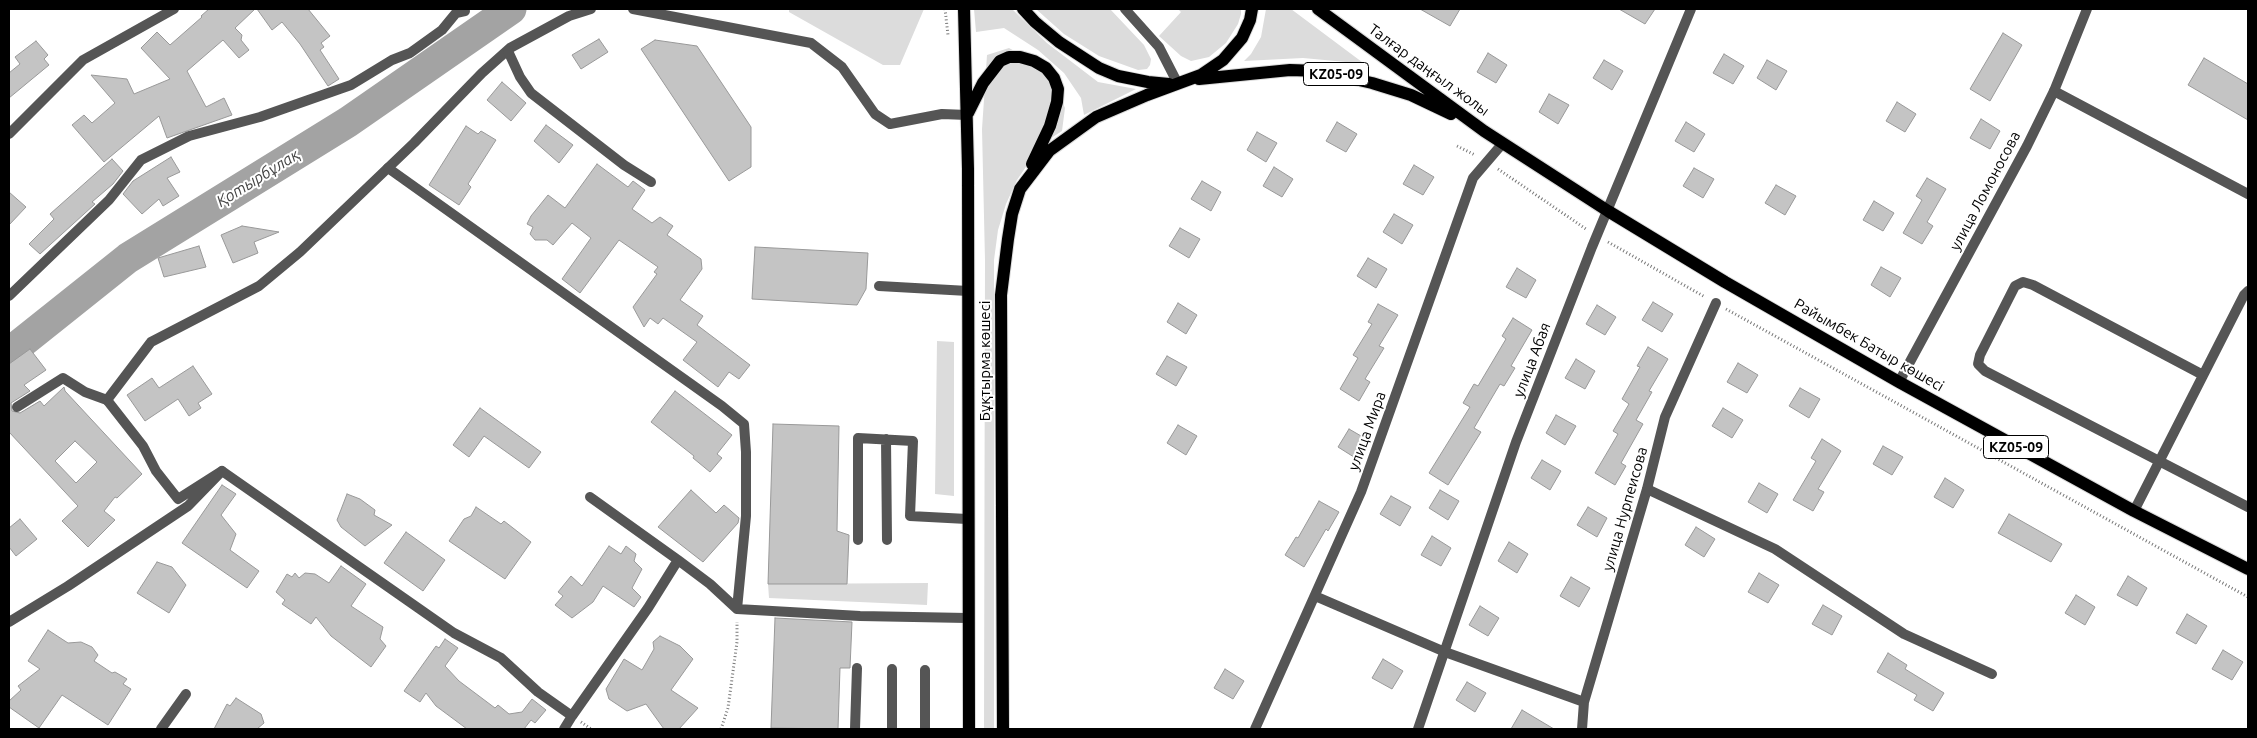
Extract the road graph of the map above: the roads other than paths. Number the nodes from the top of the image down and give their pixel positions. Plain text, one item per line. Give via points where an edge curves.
1 (174, 9) edge
2 (462, 9) edge
3 (591, 9) edge
4 (632, 9) edge
5 (964, 9) edge
6 (1023, 9) edge
7 (1252, 9) edge
8 (1318, 9) edge
9 (1691, 9) edge
10 (2087, 9) edge
11 (1130, 10) edge
12 (508, 51) junction
13 (1178, 84) junction
14 (2054, 91) junction
15 (968, 115) junction
16 (1484, 131) junction
17 (9, 134) edge
18 (1503, 143) junction
19 (388, 168) junction
20 (651, 182) dead end
21 (1020, 189) junction
22 (2248, 194) edge
23 (1608, 212) junction
24 (879, 286) dead end
25 (968, 291) junction
26 (2248, 291) edge
27 (9, 296) edge
28 (1716, 303) road end
29 (2203, 375) junction
30 (1899, 382) junction
31 (107, 400) junction
32 (17, 407) dead end
33 (886, 440) junction
34 (2160, 460) junction
35 (222, 471) junction
36 (1647, 489) junction
37 (590, 497) dead end
38 (2248, 507) edge
39 (2134, 511) junction
40 (967, 519) junction
41 (858, 540) dead end
42 (887, 540) dead end
43 (678, 560) junction
44 (2248, 569) edge
45 (1315, 596) junction
46 (737, 609) junction
47 (967, 618) junction
48 (9, 622) edge
49 (1445, 652) junction
50 (857, 668) dead end
51 (892, 669) dead end
52 (926, 670) dead end
53 (1992, 674) dead end
54 (186, 694) dead end
55 (1584, 702) junction
56 (572, 716) junction
57 (161, 729) edge
58 (564, 729) edge
59 (855, 729) edge
60 (892, 729) edge
61 (925, 729) edge
62 (968, 729) edge
63 (1003, 729) edge
64 (1255, 729) edge
65 (1418, 729) edge
66 (1582, 729) edge

1 - 17 street via 83,60
2 - 27 street via 465,12 456,13 442,30 410,53 351,85 260,117 189,136 141,160 109,200
3 - 12 street via 569,16
4 - 15 street via 811,43 842,67 875,114 890,124 942,114
5 - 15 main road, Бұқтырма көшесі
6 - 13 main road, KZ05-09 via 1059,42 1099,68 1139,81
7 - 13 main road, KZ05-09 via 1242,38 1223,60 1206,72
8 - 16 main road, Талғар даңғыл жолы / KZ05-09
9 - 23 street, улица Абая
10 - 14 street, улица Ломоносова
11 - 13 street via 1159,47
12 - 19 street
12 - 20 street via 531,93
13 - 16 main road, Талғар даңғыл жолы / KZ05-09 via 1229,75 1319,71 1411,95
13 - 21 main road, Бұқтырма көшесі via 1096,117 1049,151
14 - 22 street
14 - 30 street, улица Ломоносова
15 - 21 main road via 983,83 1000,61 1009,57 1034,61 1054,78 1058,102
15 - 25 main road, Бұқтырма көшесі
16 - 18 main road, Райымбек Батыр көшесі
18 - 23 main road, Райымбек Батыр көшесі / KZ05-09
18 - 45 street, улица Мира via 1473,178 1361,492
19 - 31 street via 300,252 259,286 151,342
19 - 46 street via 744,424 746,516
21 - 63 main road, Бұқтырма көшесі via 1012,214 1001,295
23 - 30 main road, Райымбек Батыр көшесі / KZ05-09
23 - 49 street, улица Абая via 1516,442
24 - 25 street
25 - 40 main road, Бұқтырма көшесі
26 - 29 street
28 - 36 street, улица Нурпеисова via 1665,417
29 - 34 street
29 - 34 street via 2023,282 2016,286 1980,355 1978,364 1984,371
30 - 39 main road, Райымбек Батыр көшесі / KZ05-09
31 - 32 street via 85,392 63,378
31 - 35 street via 178,499
33 - 40 street via 913,441 910,516
33 - 41 street via 858,438
33 - 42 street
34 - 38 street
34 - 39 street
35 - 48 street via 188,506
35 - 56 street via 454,633 500,658 538,692
36 - 53 street via 1775,549 1904,634
36 - 55 street, улица Нурпеисова
37 - 43 street
39 - 44 main road, Райымбек Батыр көшесі / KZ05-09
40 - 47 main road, Бұқтырма көшесі
43 - 46 street
43 - 56 street
45 - 49 street
45 - 64 street, улица Мира
46 - 47 street
47 - 62 main road, Бұқтырма көшесі
49 - 55 street
49 - 65 street, улица Абая
50 - 59 street
51 - 60 street
52 - 61 street
54 - 57 street
55 - 66 street, улица Нурпеисова
56 - 58 street

